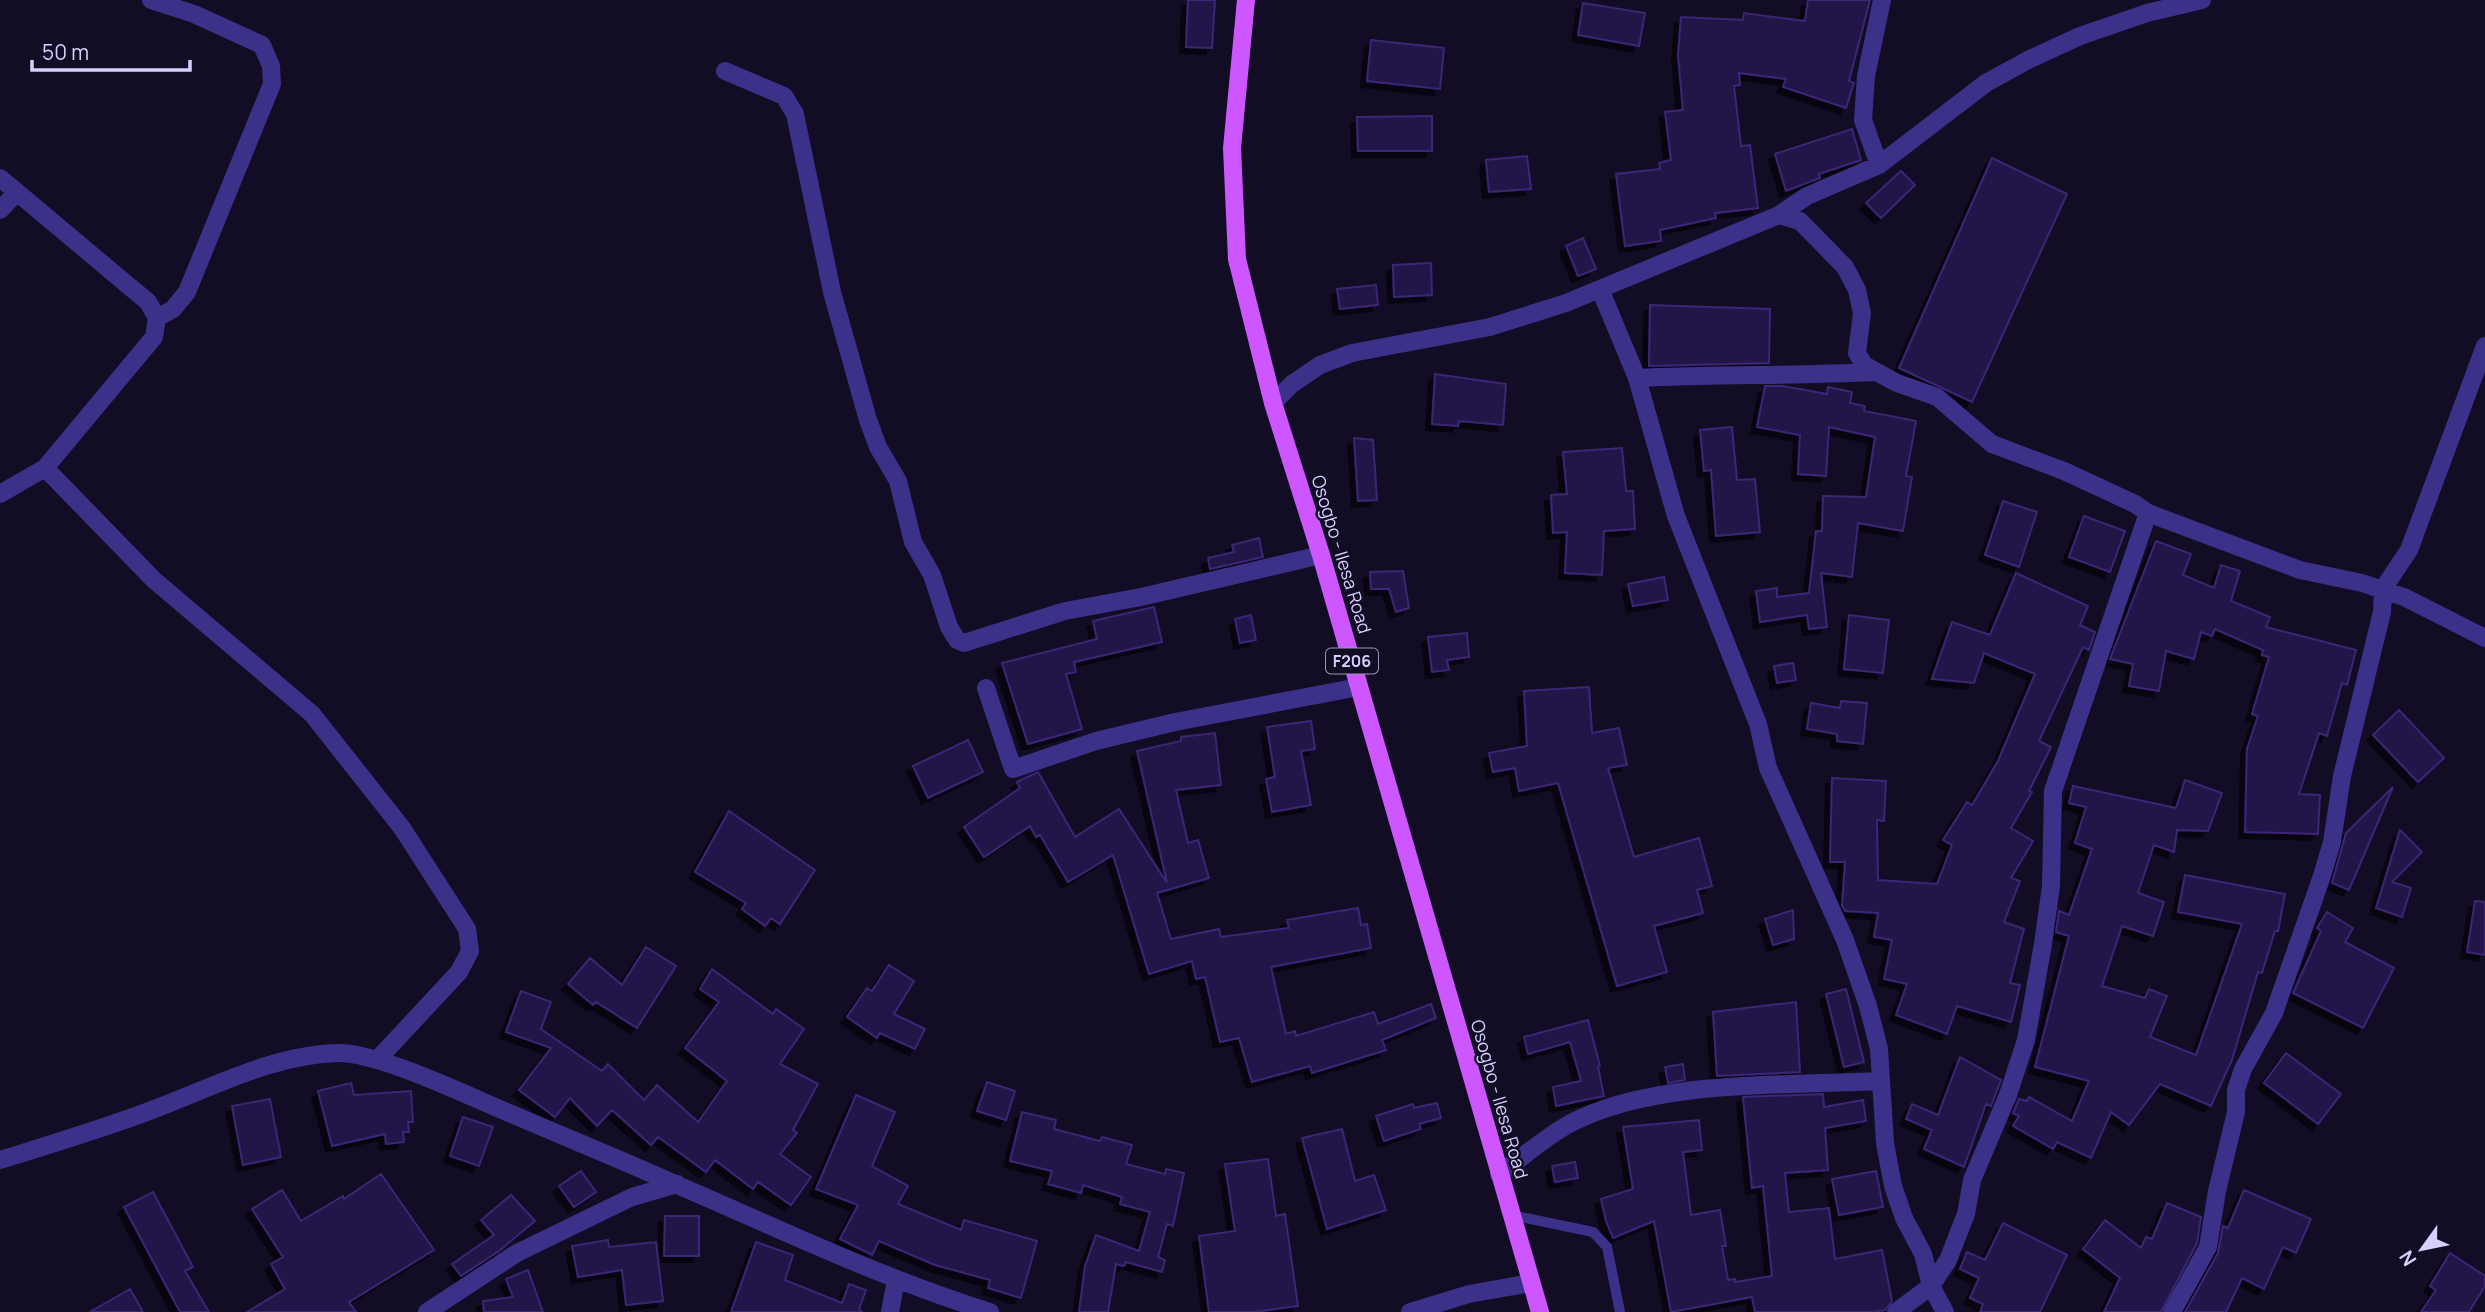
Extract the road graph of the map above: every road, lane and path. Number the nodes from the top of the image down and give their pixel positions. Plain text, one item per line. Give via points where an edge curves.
1 (151, 0) edge
2 (1246, 0) edge
3 (1882, 0) edge
4 (2202, 0) edge
5 (2147, 6) edge
6 (725, 71) dead end
7 (1879, 165) junction
8 (0, 178) edge
9 (17, 192) junction
10 (0, 210) edge
11 (1779, 215) junction
12 (1600, 289) junction
13 (157, 318) junction
14 (2485, 346) edge
15 (1874, 372) junction
16 (1637, 378) junction
17 (1273, 403) junction
18 (45, 468) junction
19 (0, 494) edge
20 (2148, 513) junction
21 (1321, 555) junction
22 (2383, 589) junction
23 (2485, 638) edge
24 (1360, 687) junction
25 (986, 688) dead end
26 (377, 1060) junction
27 (1880, 1081) junction
28 (0, 1160) edge
29 (1499, 1174) junction
30 (677, 1184) junction
31 (1511, 1215) junction
32 (1923, 1254) junction
33 (1948, 1260) junction
34 (896, 1280) junction
35 (1531, 1283) junction
36 (1931, 1286) junction
37 (427, 1312) edge
38 (890, 1312) edge
39 (990, 1312) edge
40 (1410, 1312) edge
41 (1540, 1312) edge
42 (1620, 1312) edge
43 (1896, 1312) edge
44 (1945, 1312) edge
45 (2172, 1312) edge

1 - 13 street via 262,45 271,66 272,84 187,292 173,309
2 - 17 main road, Osogbo - Ilesa Road / F206 via 1232,148 1233,202 1237,259
3 - 7 street via 1866,76 1863,120
4 - 5 street
5 - 7 street via 1986,83
6 - 21 street via 784,96 796,114 832,292 868,420 898,481 914,541 957,640 964,643 1065,611
7 - 11 street via 1807,196
8 - 9 street
9 - 10 street
9 - 13 street via 148,302
11 - 12 street
11 - 15 street via 1800,221 1845,267 1857,290 1861,313 1859,359
12 - 16 street
12 - 17 street via 1490,327 1352,353 1320,365
13 - 18 street via 154,337
14 - 22 street via 2409,550
15 - 16 street
15 - 20 street via 1937,397 1992,444 2064,471 2136,503
16 - 27 street via 1676,516 1758,724 1768,768 1864,995 1879,1049
17 - 21 main road, Osogbo - Ilesa Road / F206
18 - 19 street
18 - 26 street via 154,580 312,714 402,828 467,929 470,951 459,972
20 - 22 street via 2300,570
20 - 33 street via 2053,792 2051,886 2026,1040 1972,1180 1966,1214
21 - 24 main road, Osogbo - Ilesa Road / F206
22 - 23 street
22 - 45 street via 2382,612 2325,864 2283,992 2236,1090 2236,1112 2208,1247
24 - 25 street via 1175,722 1096,741 1013,769
24 - 29 main road, Osogbo - Ilesa Road / F206
26 - 28 street via 318,1054 242,1074 115,1124
26 - 30 street
27 - 29 street via 1656,1094 1605,1108 1568,1125
27 - 32 street via 1892,1186 1903,1219
29 - 31 main road, Osogbo - Ilesa Road / F206
30 - 34 street
30 - 37 street via 632,1197 517,1253
31 - 35 main road, Osogbo - Ilesa Road / F206
31 - 42 lane via 1593,1232 1607,1247
32 - 33 street
32 - 36 street
33 - 36 street
34 - 38 street
34 - 39 street
35 - 40 street via 1469,1294
35 - 41 main road, Osogbo - Ilesa Road / F206
36 - 43 street
36 - 44 street

